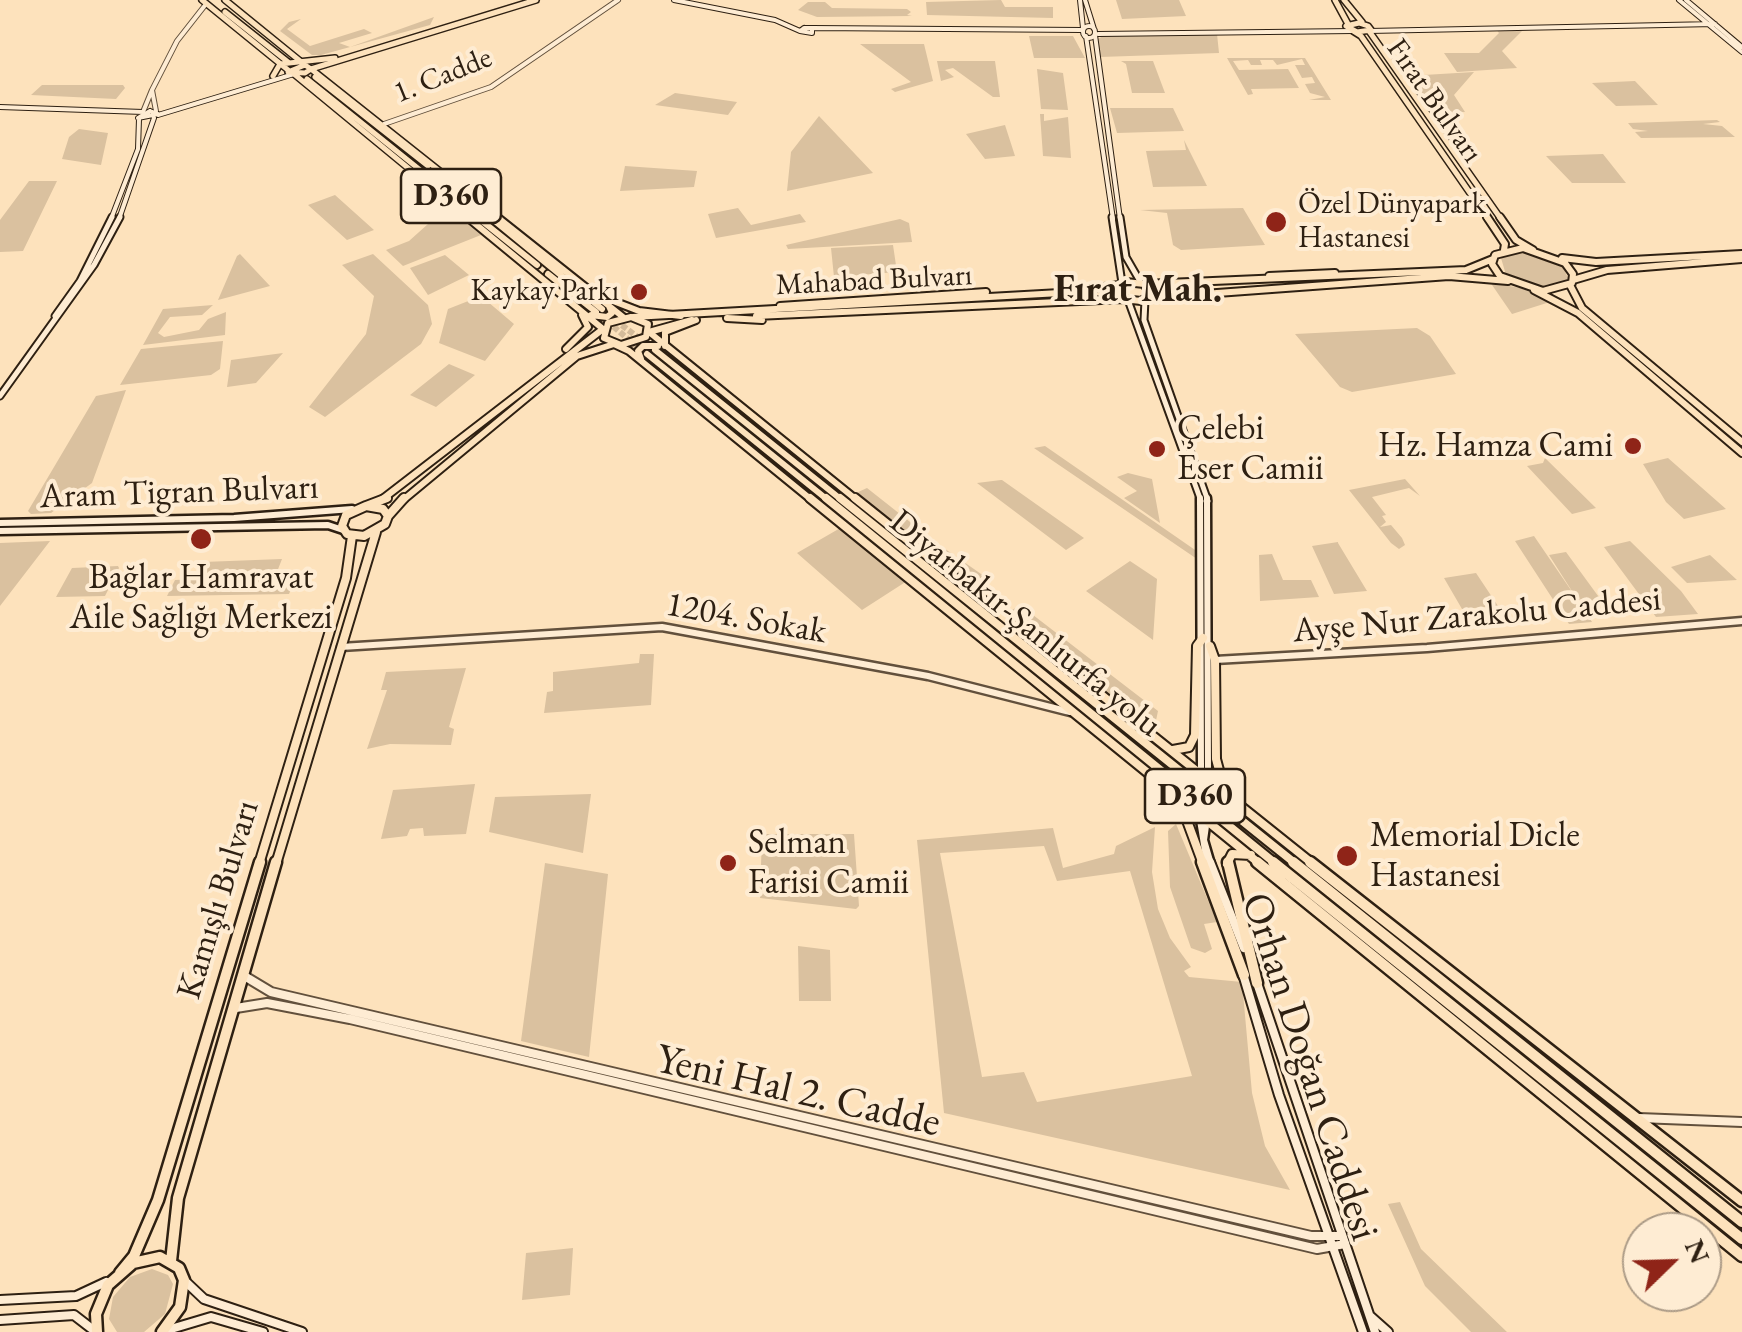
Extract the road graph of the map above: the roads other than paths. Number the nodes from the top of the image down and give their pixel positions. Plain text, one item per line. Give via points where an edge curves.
1 (222, 0) edge
2 (524, 0) edge
3 (536, 0) edge
4 (618, 0) edge
5 (674, 0) edge
6 (686, 0) edge
7 (1083, 0) edge
8 (1335, 0) edge
9 (1344, 0) edge
10 (1682, 0) edge
11 (206, 1) edge
12 (1708, 22) junction
13 (1348, 24) junction
14 (1368, 28) junction
15 (811, 29) junction
16 (1353, 31) junction
17 (800, 32) junction
18 (1083, 32) junction
19 (1096, 32) junction
20 (1742, 50) edge
21 (335, 58) junction
22 (293, 60) junction
23 (280, 64) junction
24 (324, 64) junction
25 (308, 67) junction
26 (291, 72) junction
27 (272, 76) junction
28 (311, 78) junction
29 (152, 90) junction
30 (0, 108) edge
31 (143, 112) junction
32 (156, 115) junction
33 (138, 118) junction
34 (384, 124) junction
35 (368, 128) junction
36 (409, 150) junction
37 (388, 152) junction
38 (436, 166) junction
39 (422, 180) junction
40 (448, 194) junction
41 (477, 200) junction
42 (511, 235) junction
43 (508, 249) junction
44 (1504, 250) junction
45 (1533, 250) junction
46 (1742, 257) edge
47 (1557, 258) junction
48 (1493, 259) junction
49 (1399, 278) junction
50 (1508, 282) junction
51 (1572, 282) junction
52 (1142, 283) junction
53 (1120, 284) junction
54 (1534, 290) junction
55 (593, 292) junction
56 (1106, 298) junction
57 (1126, 299) junction
58 (1147, 299) junction
59 (602, 308) junction
60 (586, 312) junction
61 (1582, 312) junction
62 (680, 316) junction
63 (623, 317) junction
64 (632, 317) junction
65 (1135, 317) junction
66 (667, 320) junction
67 (696, 320) junction
68 (603, 330) junction
69 (649, 332) junction
70 (614, 344) junction
71 (652, 354) junction
72 (0, 393) edge
73 (778, 436) junction
74 (1742, 442) edge
75 (453, 446) junction
76 (1742, 453) edge
77 (763, 456) junction
78 (811, 488) junction
79 (835, 493) junction
80 (362, 507) junction
81 (388, 516) junction
82 (0, 523) edge
83 (0, 532) edge
84 (376, 532) junction
85 (348, 533) junction
86 (920, 560) junction
87 (923, 578) junction
88 (988, 604) junction
89 (956, 615) junction
90 (1742, 621) edge
91 (1207, 642) junction
92 (341, 647) junction
93 (1216, 660) junction
94 (1078, 714) junction
95 (1165, 748) junction
96 (1205, 771) dead end
97 (1177, 795) junction
98 (1250, 814) junction
99 (1252, 855) junction
100 (1244, 974) junction
101 (246, 977) junction
102 (1257, 983) junction
103 (236, 1008) junction
104 (1636, 1118) junction
105 (1742, 1122) edge
106 (1742, 1200) edge
107 (1742, 1222) edge
108 (1742, 1239) edge
109 (1344, 1240) junction
110 (1332, 1243) junction
111 (1742, 1256) edge
112 (171, 1260) junction
113 (120, 1273) junction
114 (184, 1280) junction
115 (0, 1300) edge
116 (1369, 1315) junction
117 (0, 1320) edge
118 (97, 1332) edge
119 (162, 1332) edge
120 (264, 1332) edge
121 (302, 1332) edge
122 (1364, 1332) edge
123 (1375, 1332) edge
124 (1388, 1332) edge

1 - 22 main road
2 - 21 main road
3 - 24 main road
4 - 34 main road, 1. Cadde via 490,87
5 - 17 main road via 774,20
6 - 15 main road
7 - 18 main road
7 - 19 main road
8 - 13 main road, Fırat Bulvarı
9 - 14 main road, Fırat Bulvarı
10 - 12 main road
11 - 22 main road
11 - 23 main road
11 - 29 main road
12 - 14 main road
12 - 20 main road
13 - 14 main road
13 - 16 main road, Fırat Bulvarı
13 - 19 main road
14 - 16 main road
14 - 45 main road, Fırat Bulvarı via 1516,240
15 - 17 main road
15 - 17 main road
15 - 18 main road
16 - 19 main road
16 - 44 main road, Fırat Bulvarı via 1448,159
18 - 19 main road
18 - 53 main road
19 - 52 main road via 1126,257
21 - 22 main road
21 - 25 main road
22 - 23 main road
22 - 25 main road
23 - 26 main road
23 - 27 main road
24 - 25 main road
24 - 28 main road
25 - 26 main road
25 - 28 main road
26 - 27 main road
26 - 28 main road
26 - 32 main road
27 - 32 main road
28 - 34 main road
28 - 35 main road, D360
28 - 36 main road, D360
28 - 37 main road
29 - 31 main road
29 - 32 main road
30 - 31 main road
30 - 33 main road
31 - 32 main road
31 - 33 main road
32 - 33 main road
32 - 72 main road via 123,212 94,265
33 - 72 main road via 141,134 128,182 97,250
34 - 38 main road
35 - 37 main road
35 - 40 main road, D360
36 - 38 main road
36 - 42 main road, D360
37 - 39 main road
38 - 41 main road
39 - 40 main road
39 - 43 main road
40 - 59 main road, D360
41 - 42 main road
41 - 55 main road
42 - 59 main road, D360
43 - 60 main road
43 - 75 main road via 584,316 588,327
44 - 45 main road
44 - 48 main road
45 - 47 main road
46 - 47 main road
46 - 51 main road via 1607,270
47 - 51 main road via 1570,269
48 - 49 main road via 1466,270
48 - 50 main road
49 - 50 main road
49 - 52 main road
49 - 58 main road via 1370,287
50 - 54 main road
51 - 54 main road via 1559,290
51 - 61 main road
52 - 53 main road, Mahabad Bulvarı
52 - 58 main road via 1150,289
53 - 57 main road via 1116,290
53 - 62 main road, Mahabad Bulvarı
54 - 61 main road
55 - 59 main road
55 - 62 main road via 622,306
56 - 57 main road
56 - 65 main road
56 - 67 main road, Mahabad Bulvarı
57 - 58 main road
57 - 65 main road
58 - 91 main road via 1144,320 1210,506
59 - 60 main road via 612,311 607,317
59 - 63 main road
60 - 68 main road
61 - 74 main road
61 - 76 main road
62 - 66 main road, Mahabad Bulvarı
63 - 64 main road, Mahabad Bulvarı
63 - 68 main road
64 - 66 main road, Mahabad Bulvarı
64 - 69 main road via 648,324
65 - 91 main road via 1202,504
66 - 67 main road, Mahabad Bulvarı
66 - 69 main road, Mahabad Bulvarı
67 - 71 main road via 666,332
68 - 70 main road
68 - 75 main road
69 - 70 main road, Mahabad Bulvarı via 636,343
69 - 71 main road
70 - 71 main road
70 - 81 main road, Kamışlı Bulvarı via 577,356 418,483
71 - 73 main road
71 - 77 main road
71 - 78 main road, Diyarbakır-Şanlıurfa yolu / D360
71 - 79 main road, Diyarbakır-Şanlıurfa yolu / D360
73 - 79 main road
73 - 88 main road
75 - 80 main road via 391,497
77 - 78 main road
77 - 89 main road
78 - 87 main road, Diyarbakır-Şanlıurfa yolu / D360
79 - 86 main road, Diyarbakır-Şanlıurfa yolu / D360
80 - 81 main road via 378,506
80 - 82 main road, Aram Tigran Bulvarı via 330,514
80 - 85 main road via 343,520
81 - 84 main road, Kamışlı Bulvarı
83 - 85 main road via 310,525
84 - 85 main road
84 - 92 main road, Kamışlı Bulvarı
85 - 113 main road, Kamışlı Bulvarı via 342,592 158,1200
86 - 88 main road
86 - 107 main road, Diyarbakır-Şanlıurfa yolu / D360
87 - 89 main road
87 - 108 main road, Diyarbakır-Şanlıurfa yolu / D360
88 - 95 main road
89 - 94 main road
90 - 93 main road, Ayşe Nur Zarakolu Caddesi
91 - 93 main road
91 - 95 main road via 1197,646 1192,744
91 - 96 main road
92 - 94 main road, 1204. Sokak via 662,626 928,676
92 - 101 main road, Kamışlı Bulvarı
93 - 98 main road via 1218,772
94 - 97 main road
95 - 98 main road
97 - 99 main road
97 - 100 main road
98 - 104 main road
99 - 102 main road via 1232,854 1226,866
99 - 111 main road
100 - 102 main road, Orhan Doğan Caddesi via 1204,856 1203,823 1210,861
100 - 110 main road, Orhan Doğan Caddesi
101 - 103 main road, Kamışlı Bulvarı
101 - 110 main road via 272,992
102 - 109 main road, Orhan Doğan Caddesi
103 - 110 main road, Yeni Hal 2. Cadde via 267,1003 350,1019 1317,1249
103 - 112 main road, Kamışlı Bulvarı via 178,1198
104 - 105 main road
104 - 106 main road
109 - 110 main road, Yeni Hal 2. Cadde
109 - 116 main road, Orhan Doğan Caddesi
110 - 122 main road, Orhan Doğan Caddesi
112 - 113 main road via 147,1258
112 - 114 main road
113 - 115 main road via 76,1296
113 - 118 main road, Kamışlı Bulvarı via 100,1299
114 - 119 main road via 180,1307
114 - 121 main road via 204,1299
116 - 123 main road, Orhan Doğan Caddesi
116 - 124 main road
117 - 118 main road via 74,1315
119 - 120 main road via 211,1317

